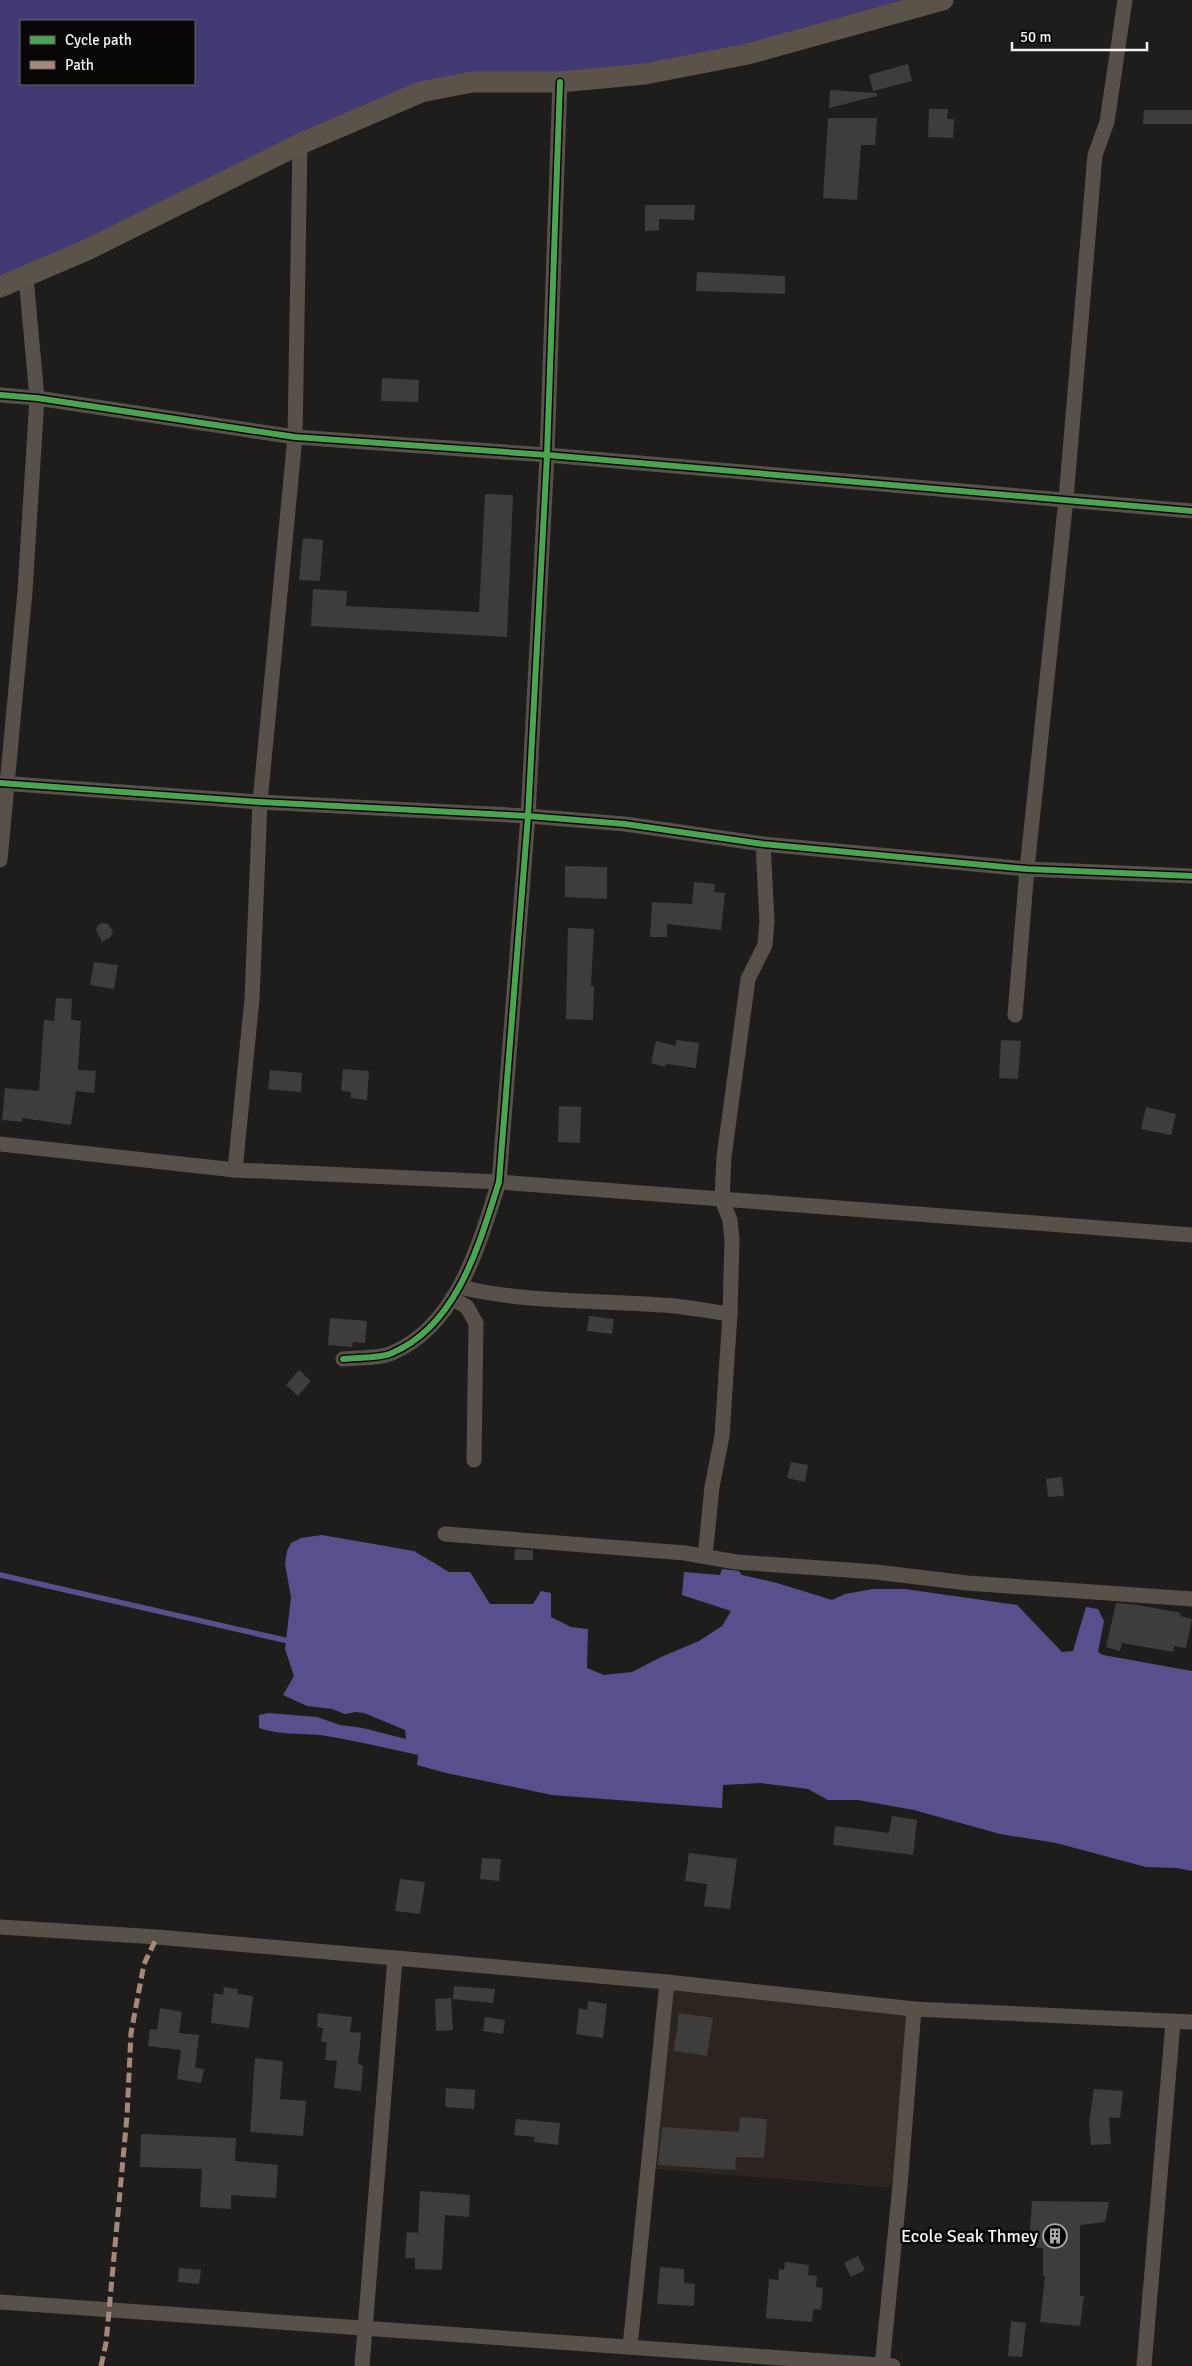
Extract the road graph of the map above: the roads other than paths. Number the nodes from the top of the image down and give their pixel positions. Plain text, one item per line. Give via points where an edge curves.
1 (943, 0) edge
2 (1125, 0) edge
3 (560, 82) junction
4 (300, 144) junction
5 (26, 277) junction
6 (0, 287) edge
7 (0, 395) edge
8 (37, 398) junction
9 (295, 437) junction
10 (546, 455) junction
11 (1066, 499) junction
12 (1192, 511) edge
13 (3, 783) edge
14 (260, 802) junction
15 (528, 816) junction
16 (763, 844) junction
17 (0, 860) edge
18 (1027, 869) junction
19 (1192, 876) edge
20 (1015, 1015) dead end
21 (0, 1144) edge
22 (234, 1170) junction
23 (499, 1182) junction
24 (722, 1200) junction
25 (1192, 1235) edge
26 (456, 1292) junction
27 (730, 1314) junction
28 (343, 1359) dead end
29 (474, 1460) dead end
30 (445, 1534) dead end
31 (705, 1556) junction
32 (1192, 1599) edge
33 (0, 1928) edge
34 (395, 1958) junction
35 (667, 1982) junction
36 (914, 2009) junction
37 (1173, 2022) junction
38 (1192, 2022) edge
39 (0, 2302) edge
40 (366, 2327) junction
41 (630, 2347) junction
42 (362, 2366) edge
43 (882, 2366) edge
44 (893, 2366) edge
45 (1144, 2366) edge

1 - 3 main road via 748,54 645,74
2 - 11 street via 1107,122 1095,155
3 - 4 main road via 472,82 421,92
3 - 10 street
4 - 5 main road
4 - 9 street
5 - 6 main road
5 - 8 street
7 - 8 street
8 - 9 street
8 - 13 street via 25,591
9 - 10 street
9 - 14 street
10 - 11 street
10 - 15 street
11 - 12 street
11 - 18 street
13 - 14 street
13 - 17 street
14 - 15 street
14 - 22 street via 252,998
15 - 16 street via 625,824
15 - 23 street
16 - 18 street
16 - 24 street via 765,944 748,979 724,1157
18 - 19 street
18 - 20 street
21 - 22 street
22 - 23 street
23 - 24 street
23 - 26 street via 481,1238
24 - 25 street
24 - 27 street via 730,1220 732,1240
26 - 27 street via 663,1305
26 - 28 street via 428,1331 391,1354
26 - 29 street via 476,1323
27 - 31 street via 722,1436 712,1487
30 - 31 street
31 - 32 street via 736,1562 876,1572 967,1583
33 - 34 street
34 - 35 street
34 - 40 street
35 - 36 street
35 - 41 street
36 - 37 street
36 - 43 street
37 - 38 street
37 - 45 street
39 - 40 street
40 - 41 street
40 - 42 street
41 - 43 street
43 - 44 street

